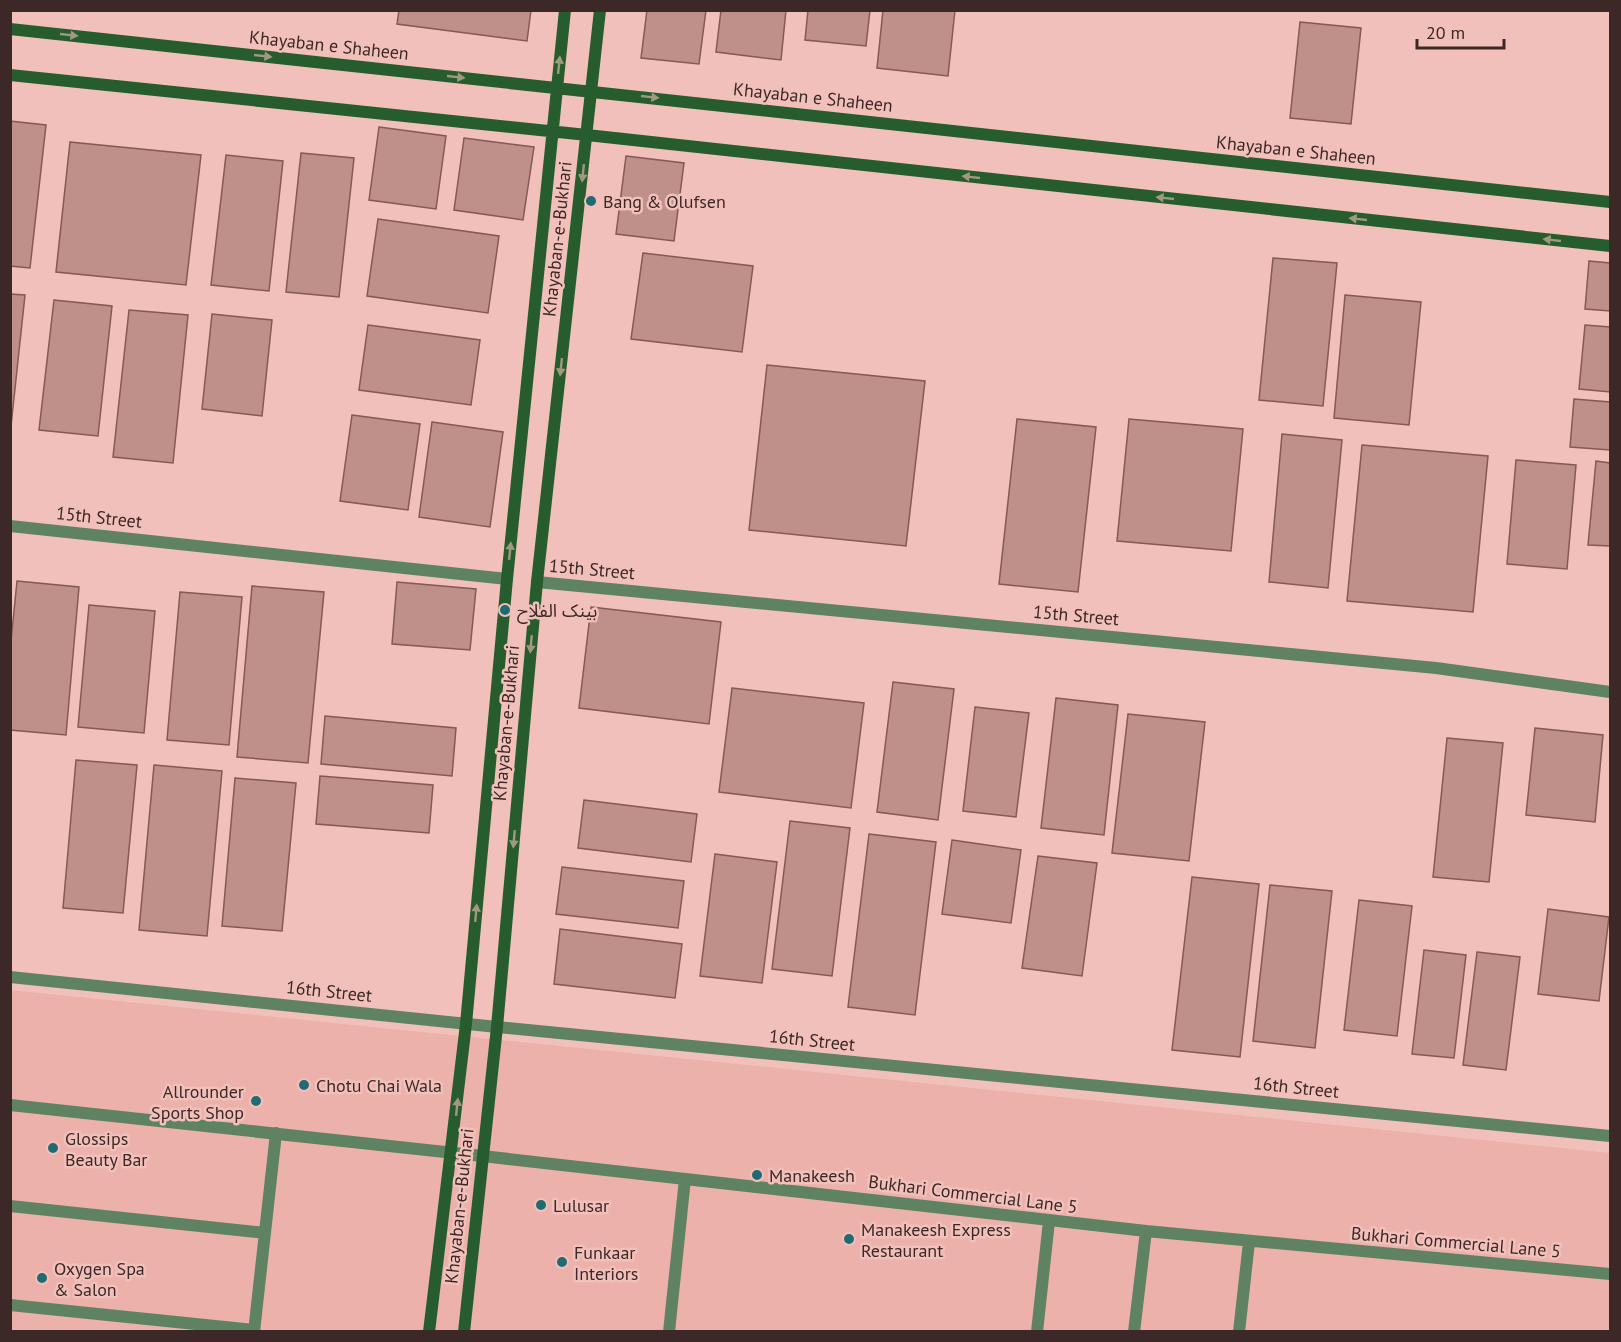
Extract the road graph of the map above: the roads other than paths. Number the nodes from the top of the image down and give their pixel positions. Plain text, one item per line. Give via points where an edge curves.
1 (565, 10) edge
2 (600, 10) edge
3 (10, 29) edge
4 (10, 75) edge
5 (557, 87) junction
6 (592, 91) junction
7 (553, 131) junction
8 (587, 135) junction
9 (1611, 202) edge
10 (1611, 246) edge
11 (10, 526) edge
12 (507, 579) junction
13 (537, 582) junction
14 (1611, 692) edge
15 (10, 977) edge
16 (466, 1024) junction
17 (498, 1027) junction
18 (10, 1105) edge
19 (276, 1133) junction
20 (1611, 1136) edge
21 (452, 1153) junction
22 (483, 1156) junction
23 (685, 1179) junction
24 (10, 1206) edge
25 (1049, 1221) junction
26 (1146, 1231) junction
27 (265, 1233) junction
28 (1249, 1242) junction
29 (1611, 1274) edge
30 (10, 1305) edge
31 (254, 1331) edge
32 (429, 1332) edge
33 (464, 1332) edge
34 (669, 1332) edge
35 (1037, 1332) edge
36 (1134, 1332) edge
37 (1239, 1332) edge

5 -> 1 main road, Khayaban-e-Bukhari
2 - 6 main road, Khayaban-e-Bukhari
3 -> 5 main road, Khayaban e Shaheen
4 - 7 main road
5 - 6 main road, Khayaban e Shaheen
5 - 7 main road, Khayaban-e-Bukhari
6 - 8 main road, Khayaban-e-Bukhari
6 -> 9 main road, Khayaban e Shaheen
7 - 8 main road
12 -> 7 main road, Khayaban-e-Bukhari
10 -> 8 main road
8 -> 13 main road, Khayaban-e-Bukhari
11 - 12 street, 15th Street
16 -> 12 main road, Khayaban-e-Bukhari
13 - 14 street, 15th Street via 1436,668
13 -> 17 main road, Khayaban-e-Bukhari
15 - 16 street, 16th Street
16 - 17 street, 16th Street
21 -> 16 main road, Khayaban-e-Bukhari
17 - 20 street, 16th Street
17 - 22 main road, Khayaban-e-Bukhari
18 - 19 street, Bukhari Commercial Lane 5
19 - 21 street, Bukhari Commercial Lane 5
19 - 27 street
21 - 22 street, Bukhari Commercial Lane 5
21 - 32 main road, Khayaban-e-Bukhari
22 - 23 street, Bukhari Commercial Lane 5
22 - 33 main road, Khayaban-e-Bukhari
23 - 25 street, Bukhari Commercial Lane 5
23 - 34 street
24 - 27 street
25 - 26 street, Bukhari Commercial Lane 5
25 - 35 street
26 - 28 street, Bukhari Commercial Lane 5
26 - 36 street
27 - 31 street
28 - 29 street, Bukhari Commercial Lane 5
28 - 37 street
30 - 31 street

